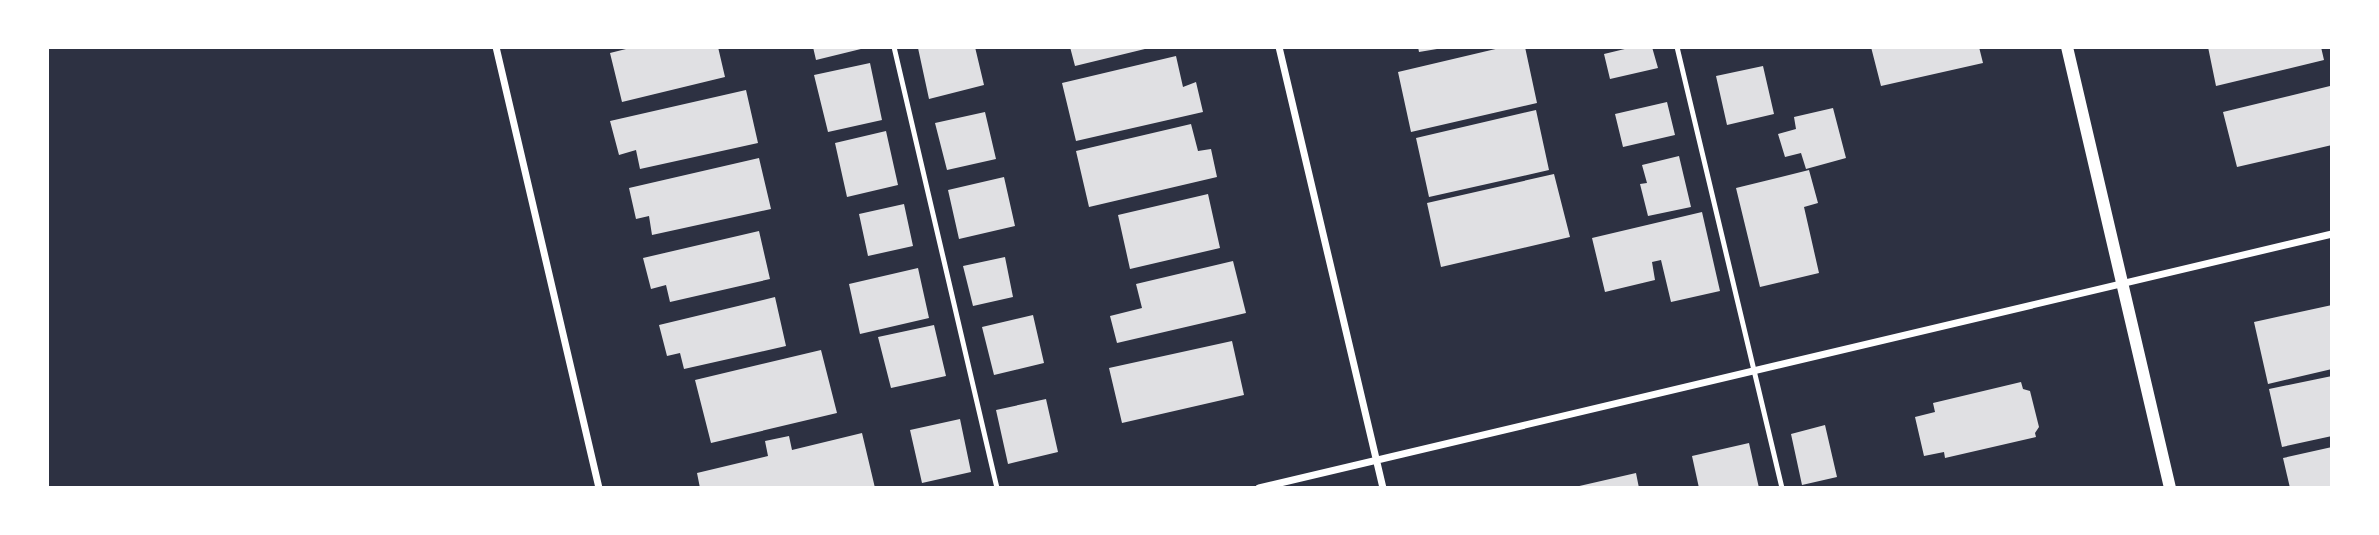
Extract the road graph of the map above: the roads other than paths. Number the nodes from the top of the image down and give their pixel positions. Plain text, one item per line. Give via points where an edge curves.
1 (496, 47) edge
2 (894, 47) edge
3 (1279, 47) edge
4 (1678, 47) edge
5 (2067, 47) edge
6 (2332, 234) edge
7 (2123, 284) junction
8 (1755, 371) junction
9 (1376, 461) junction
10 (599, 488) edge
11 (997, 488) edge
12 (1259, 488) edge
13 (1382, 488) edge
14 (1782, 488) edge
15 (2171, 488) edge

1 - 10 street
2 - 11 lane
3 - 9 street
4 - 8 lane
5 - 7 street
6 - 7 street
7 - 8 street
7 - 15 street
8 - 9 street
8 - 14 lane
9 - 12 street
9 - 13 street

